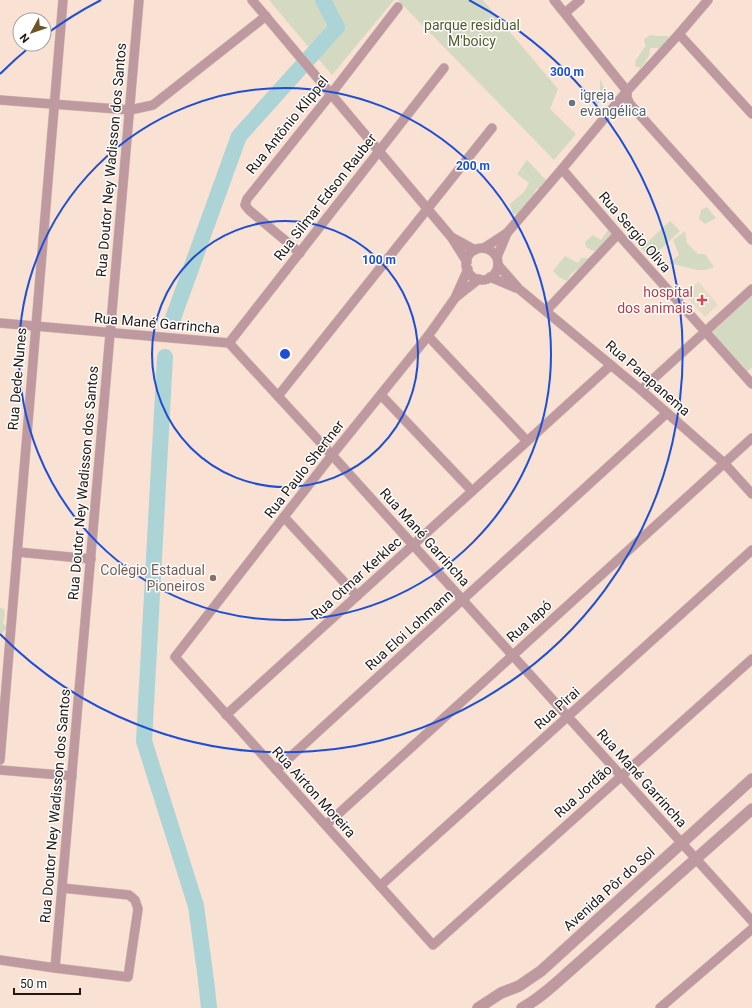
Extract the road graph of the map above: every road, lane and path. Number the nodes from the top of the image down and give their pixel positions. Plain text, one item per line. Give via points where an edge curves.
1 (63, 0) edge
2 (139, 0) edge
3 (252, 0) edge
4 (554, 0) edge
5 (580, 0) edge
6 (708, 0) edge
7 (398, 7) dead end
8 (565, 13) junction
9 (266, 16) junction
10 (679, 34) junction
11 (444, 68) dead end
12 (627, 91) junction
13 (331, 94) junction
14 (0, 100) edge
15 (54, 104) junction
16 (130, 110) junction
17 (752, 114) edge
18 (492, 128) dead end
19 (378, 151) junction
20 (562, 169) junction
21 (428, 209) junction
22 (507, 233) junction
23 (618, 234) junction
24 (452, 238) junction
25 (752, 240) edge
26 (480, 249) junction
27 (300, 253) junction
28 (497, 261) junction
29 (467, 265) junction
30 (490, 277) junction
31 (479, 279) junction
32 (520, 289) junction
33 (752, 289) edge
34 (455, 298) junction
35 (546, 311) junction
36 (0, 323) edge
37 (36, 326) junction
38 (705, 332) junction
39 (110, 333) junction
40 (428, 336) junction
41 (229, 344) junction
42 (611, 365) junction
43 (752, 384) edge
44 (641, 390) junction
45 (382, 395) junction
46 (278, 396) junction
47 (667, 413) junction
48 (752, 438) edge
49 (528, 441) junction
50 (332, 455) junction
51 (724, 463) junction
52 (472, 491) junction
53 (752, 494) edge
54 (284, 517) junction
55 (413, 545) junction
56 (752, 550) edge
57 (17, 552) junction
58 (91, 559) junction
59 (357, 596) junction
60 (463, 600) junction
61 (513, 655) junction
62 (175, 657) joint
63 (752, 659) edge
64 (226, 715) junction
65 (568, 716) junction
66 (0, 760) edge
67 (0, 770) edge
68 (276, 770) junction
69 (72, 776) junction
70 (621, 776) junction
71 (752, 779) edge
72 (752, 809) edge
73 (326, 825) junction
74 (682, 843) junction
75 (696, 858) junction
76 (380, 886) junction
77 (62, 888) junction
78 (752, 921) edge
79 (752, 929) edge
80 (433, 945) joint
81 (0, 960) edge
82 (55, 968) junction
83 (519, 986) junction
84 (526, 1006) edge
85 (478, 1008) edge
86 (660, 1008) edge

1 - 15 street, Rua Dede Nunes
2 - 16 street, Rua Doutor Ney Wadisson dos Santos
3 - 9 street
4 - 8 street
5 - 8 street
6 - 10 street
7 - 13 street, Rua Antônio Klippel
8 - 12 street
9 - 13 street
9 - 16 street via 153,105
10 - 12 street
10 - 17 street
11 - 19 street, Rua Silmar Edson Rauber
12 - 20 street
12 - 25 street via 630,104
13 - 19 street
13 - 27 street, Rua Antônio Klippel via 247,199 245,205
14 - 15 street
15 - 16 street
15 - 37 street, Rua Dede Nunes
16 - 39 street, Rua Doutor Ney Wadisson dos Santos
18 - 21 street
19 - 21 street
19 - 27 street, Rua Silmar Edson Rauber
20 - 22 street
20 - 23 street, Rua Sergio Oliva
21 - 24 street
21 - 46 street
22 - 26 street
22 - 28 street
23 - 35 street
23 - 38 street, Rua Sergio Oliva
24 - 26 street
24 - 29 street
26 - 28 street via 494,253
26 - 29 street via 471,253
27 - 41 street, Rua Silmar Edson Rauber
28 - 30 street via 497,270
28 - 32 street, Rua Parapanema
29 - 31 street via 472,276
29 - 34 street, Rua Paulo Shertner
30 - 31 street
30 - 32 street, Rua Parapanema
31 - 34 street, Rua Paulo Shertner
32 - 35 street, Rua Parapanema
33 - 38 street
34 - 40 street, Rua Paulo Shertner
35 - 42 street, Rua Parapanema
36 - 37 street, Rua Mané Garrincha
37 - 39 street, Rua Mané Garrincha
37 - 57 street, Rua Dede Nunes
38 - 43 street, Rua Sergio Oliva
38 - 44 street
39 - 41 street, Rua Mané Garrincha
39 - 58 street, Rua Doutor Ney Wadisson dos Santos
40 - 45 street, Rua Paulo Shertner
40 - 49 street
41 - 46 street, Rua Mané Garrincha
42 - 44 street, Rua Parapanema
42 - 49 street, Rua Otmar Kerklec
44 - 47 street, Rua Parapanema
45 - 50 street, Rua Paulo Shertner
45 - 52 street
46 - 50 street, Rua Mané Garrincha
47 - 51 street, Rua Parapanema
47 - 60 street, Rua Eloi Lohmann
48 - 51 street, Rua Iapó
49 - 52 street, Rua Otmar Kerklec
50 - 54 street, Rua Paulo Shertner
50 - 55 street, Rua Mané Garrincha
51 - 53 street, Rua Parapanema
51 - 61 street, Rua Iapó
52 - 55 street, Rua Otmar Kerklec
54 - 59 street
54 - 62 street, Rua Paulo Shertner
55 - 59 street, Rua Otmar Kerklec
55 - 60 street, Rua Mané Garrincha
56 - 65 street, Rua Pirai
57 - 58 street
57 - 66 street, Rua Dede Nunes
58 - 69 street, Rua Doutor Ney Wadisson dos Santos
59 - 64 street, Rua Otmar Kerklec
60 - 61 street, Rua Mané Garrincha
60 - 68 street, Rua Eloi Lohmann
61 - 65 street, Rua Mané Garrincha
61 - 73 street, Rua Iapó
62 - 64 street, Rua Airton Moreira
63 - 70 street, Rua Jordão
64 - 68 street, Rua Airton Moreira
65 - 70 street, Rua Mané Garrincha
65 - 76 street, Rua Pirai
67 - 69 street
68 - 73 street, Rua Airton Moreira
69 - 77 street, Rua Doutor Ney Wadisson dos Santos
70 - 74 street, Rua Mané Garrincha
70 - 80 street, Rua Jordão
71 - 74 street, Avenida Pôr do Sol
72 - 75 street
73 - 76 street, Rua Airton Moreira
74 - 75 street, Rua Mané Garrincha
74 - 83 street, Avenida Pôr do Sol via 541,971
75 - 78 street, Rua Mané Garrincha
75 - 84 street via 568,973
76 - 80 street, Rua Airton Moreira
77 - 82 street, Rua Doutor Ney Wadisson dos Santos
77 - 82 street via 129,895 135,900 138,909 128,977
79 - 86 street
81 - 82 street
83 - 84 street via 527,998
83 - 85 street, Avenida Pôr do Sol via 500,993

